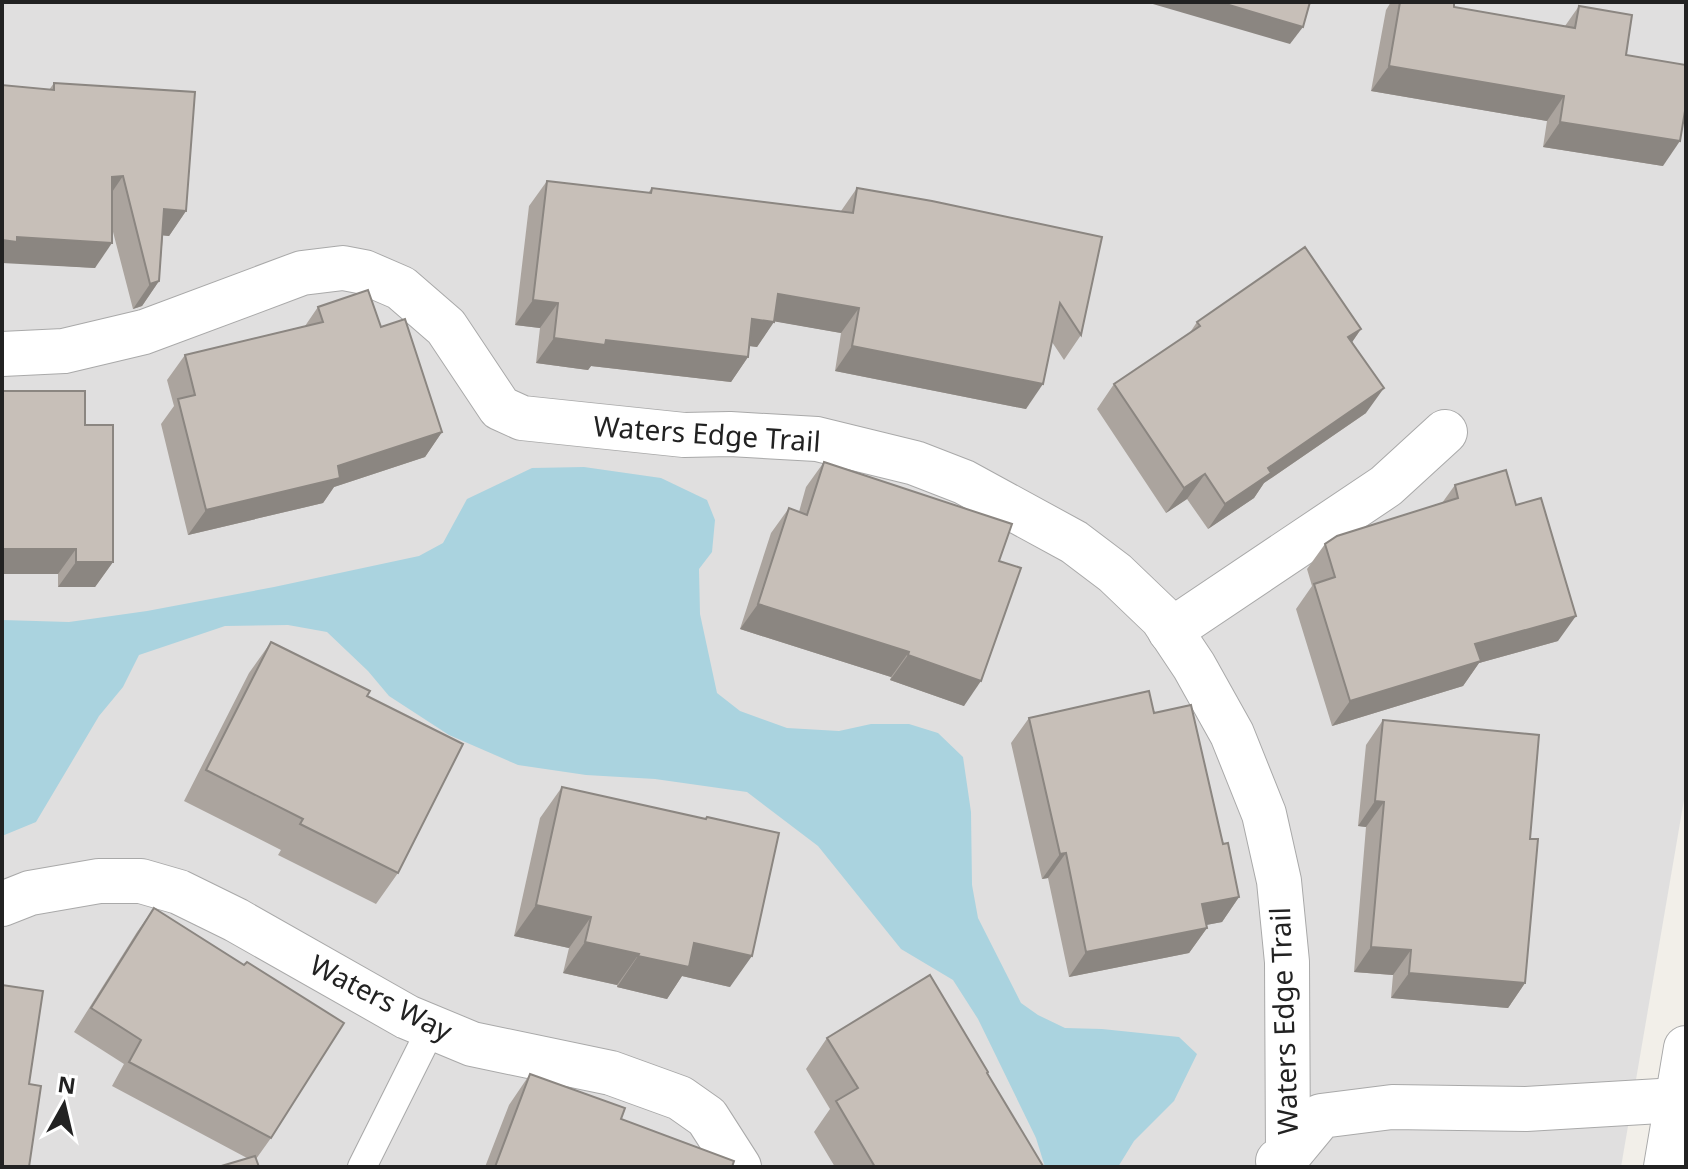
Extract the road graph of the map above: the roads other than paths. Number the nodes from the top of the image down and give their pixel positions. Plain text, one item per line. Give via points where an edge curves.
1 (2, 354) edge
2 (1445, 432) dead end
3 (1170, 631) junction
4 (2, 904) edge
5 (432, 1027) junction
6 (1686, 1048) edge
7 (1677, 1100) junction
8 (1287, 1163) edge
9 (362, 1167) edge
10 (739, 1167) edge
11 (1666, 1167) edge

1 - 3 street, Waters Edge Trail via 64,351 144,332 302,273 343,268 364,272 401,288 446,327 500,408 522,418 684,435 817,439 915,463 964,482 1074,542 1115,573
2 - 3 street via 1386,486
3 - 8 street, Waters Edge Trail via 1232,734 1264,814 1279,881 1287,962
4 - 5 street, Waters Way via 30,893 99,881 141,881 179,892 236,920
5 - 9 lane
5 - 10 street, Waters Way via 472,1044 611,1073 680,1098 707,1117
6 - 7 street
7 - 8 street via 1526,1109 1392,1107 1321,1116
7 - 11 street

